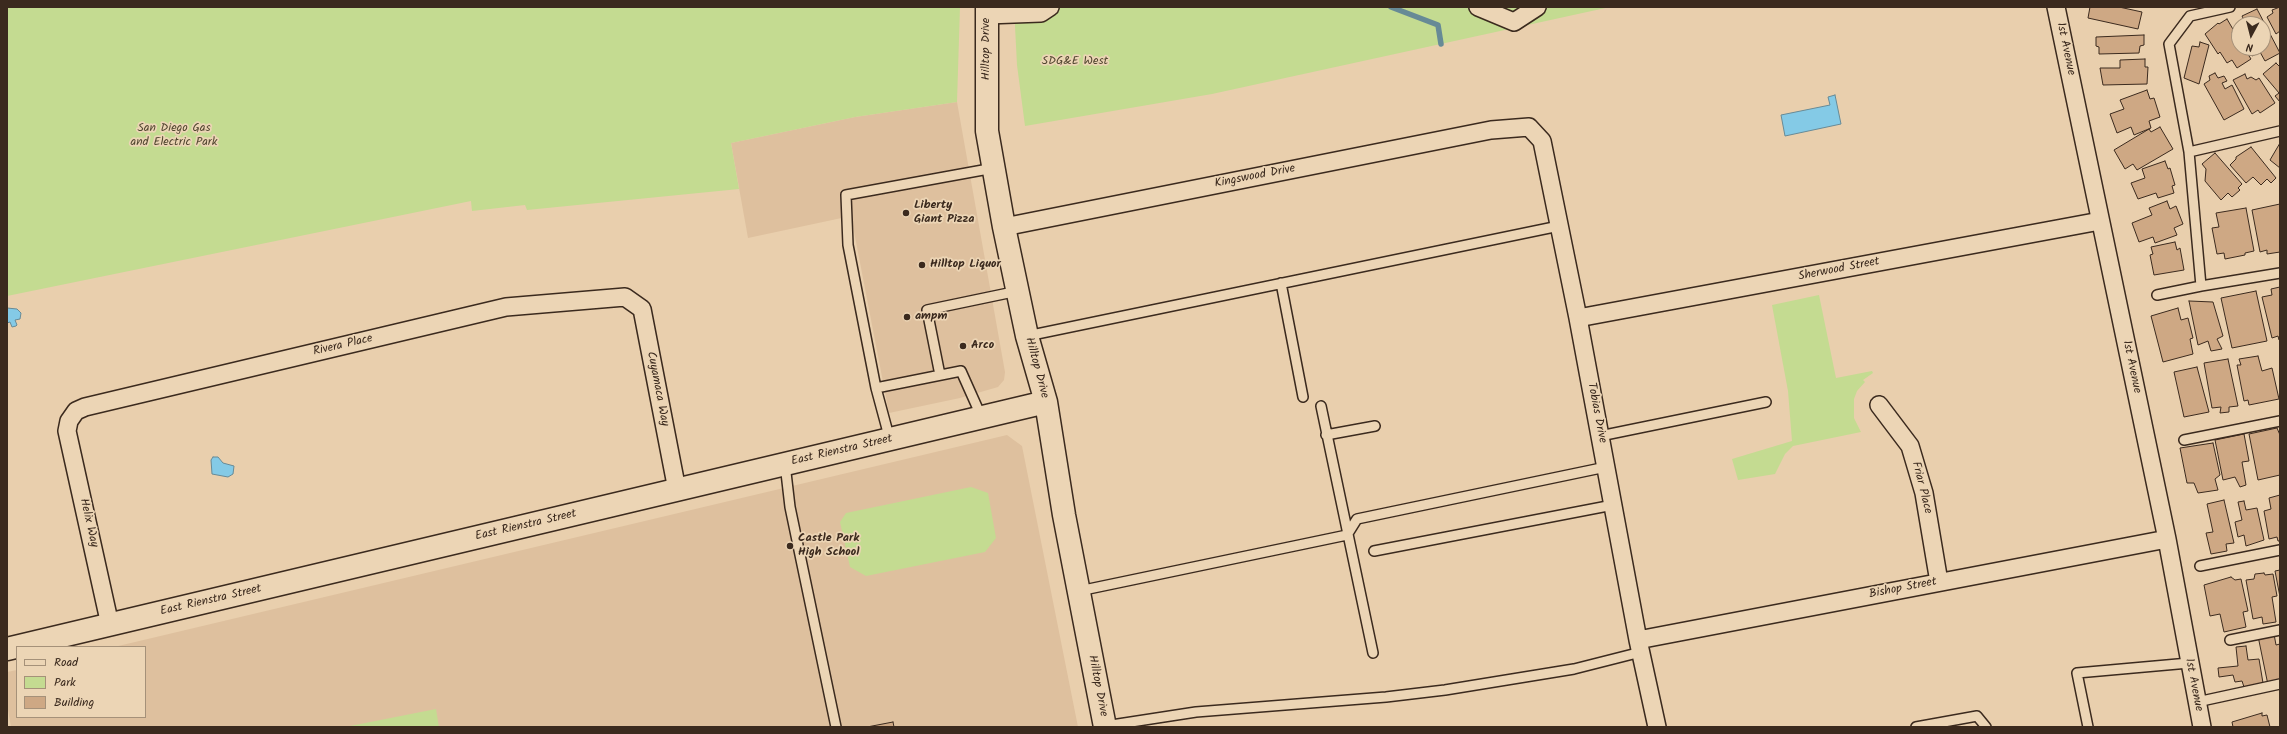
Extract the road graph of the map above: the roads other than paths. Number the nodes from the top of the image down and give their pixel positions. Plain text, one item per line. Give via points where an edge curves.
1 (1050, 7) edge
2 (1478, 7) edge
3 (1538, 7) edge
4 (2056, 7) edge
5 (2230, 7) edge
6 (987, 11) edge
7 (1505, 127) joint
8 (2280, 131) edge
9 (2189, 152) junction
10 (994, 168) junction
11 (2100, 221) junction
12 (1559, 226) junction
13 (1004, 227) junction
14 (2280, 273) edge
15 (1280, 283) junction
16 (2201, 286) junction
17 (1018, 291) junction
18 (2157, 295) dead end
19 (625, 297) joint
20 (1578, 318) junction
21 (1027, 336) junction
22 (940, 375) junction
23 (876, 388) junction
24 (1303, 397) dead end
25 (1046, 402) junction
26 (1766, 402) dead end
27 (1879, 405) dead end
28 (1321, 406) dead end
29 (982, 418) junction
30 (2280, 421) edge
31 (69, 422) joint
32 (1375, 426) dead end
33 (1326, 435) junction
34 (1600, 436) junction
35 (890, 440) junction
36 (2184, 440) dead end
37 (785, 464) junction
38 (1606, 467) junction
39 (677, 490) junction
40 (1613, 505) junction
41 (1347, 535) junction
42 (2168, 539) junction
43 (2280, 550) edge
44 (1374, 551) dead end
45 (2200, 566) dead end
46 (1939, 582) junction
47 (1079, 591) junction
48 (110, 625) junction
49 (2280, 630) edge
50 (2230, 640) dead end
51 (20, 646) edge
52 (1640, 646) junction
53 (1373, 653) dead end
54 (2189, 663) junction
55 (2280, 684) edge
56 (2197, 702) junction
57 (836, 727) edge
58 (1105, 727) edge
59 (1657, 727) edge
60 (1916, 727) edge
61 (1986, 727) edge
62 (2088, 727) edge
63 (2202, 727) edge

1 - 6 street via 1041,13
2 - 3 street via 1514,22
4 - 11 street, 1st Avenue
5 - 9 lane via 2190,16 2169,44
6 - 10 street, Hilltop Drive via 987,131
7 - 12 street, Tobias Drive via 1529,127 1542,141
7 - 13 street, Kingswood Drive
8 - 9 lane
9 - 16 lane
10 - 13 street, Hilltop Drive
10 - 23 lane via 846,195 848,245
11 - 20 street, Sherwood Street
11 - 42 street, 1st Avenue
12 - 15 lane
12 - 20 street, Tobias Drive
13 - 17 street, Hilltop Drive
14 - 16 lane
15 - 21 lane
15 - 24 lane
16 - 18 lane
17 - 21 street, Hilltop Drive
17 - 22 lane via 927,310
19 - 31 street, Rivera Place via 506,307 85,407 76,411
19 - 39 street, Cuyamaca Way via 642,309
20 - 34 street, Tobias Drive
21 - 25 street, Hilltop Drive
22 - 23 lane
22 - 29 lane via 961,371
23 - 35 lane
25 - 29 street, East Rienstra Street
25 - 47 street, Hilltop Drive
26 - 34 lane
27 - 46 street, Friar Place via 1910,446 1924,492
28 - 33 lane
29 - 35 street, East Rienstra Street
30 - 36 lane
31 - 48 street, Helix Way via 67,431
32 - 33 lane
33 - 41 lane
34 - 38 street, Tobias Drive
35 - 37 street, East Rienstra Street
37 - 39 street, East Rienstra Street
37 - 57 lane via 790,507
38 - 40 street, Tobias Drive
38 - 41 lane via 1358,519
39 - 48 street, East Rienstra Street
40 - 44 lane
40 - 52 street, Tobias Drive
41 - 47 lane
41 - 53 lane
42 - 46 street, Bishop Street
42 - 54 street, 1st Avenue
43 - 45 lane
46 - 52 street, Bishop Street
47 - 58 street, Hilltop Drive
48 - 51 street, East Rienstra Street
49 - 50 lane
52 - 58 lane via 1574,669 1445,690 1378,698 1196,712
52 - 59 street, Tobias Drive
54 - 56 street, 1st Avenue
54 - 62 lane via 2077,673
55 - 56 lane
56 - 63 street, 1st Avenue
60 - 61 lane via 1977,716

